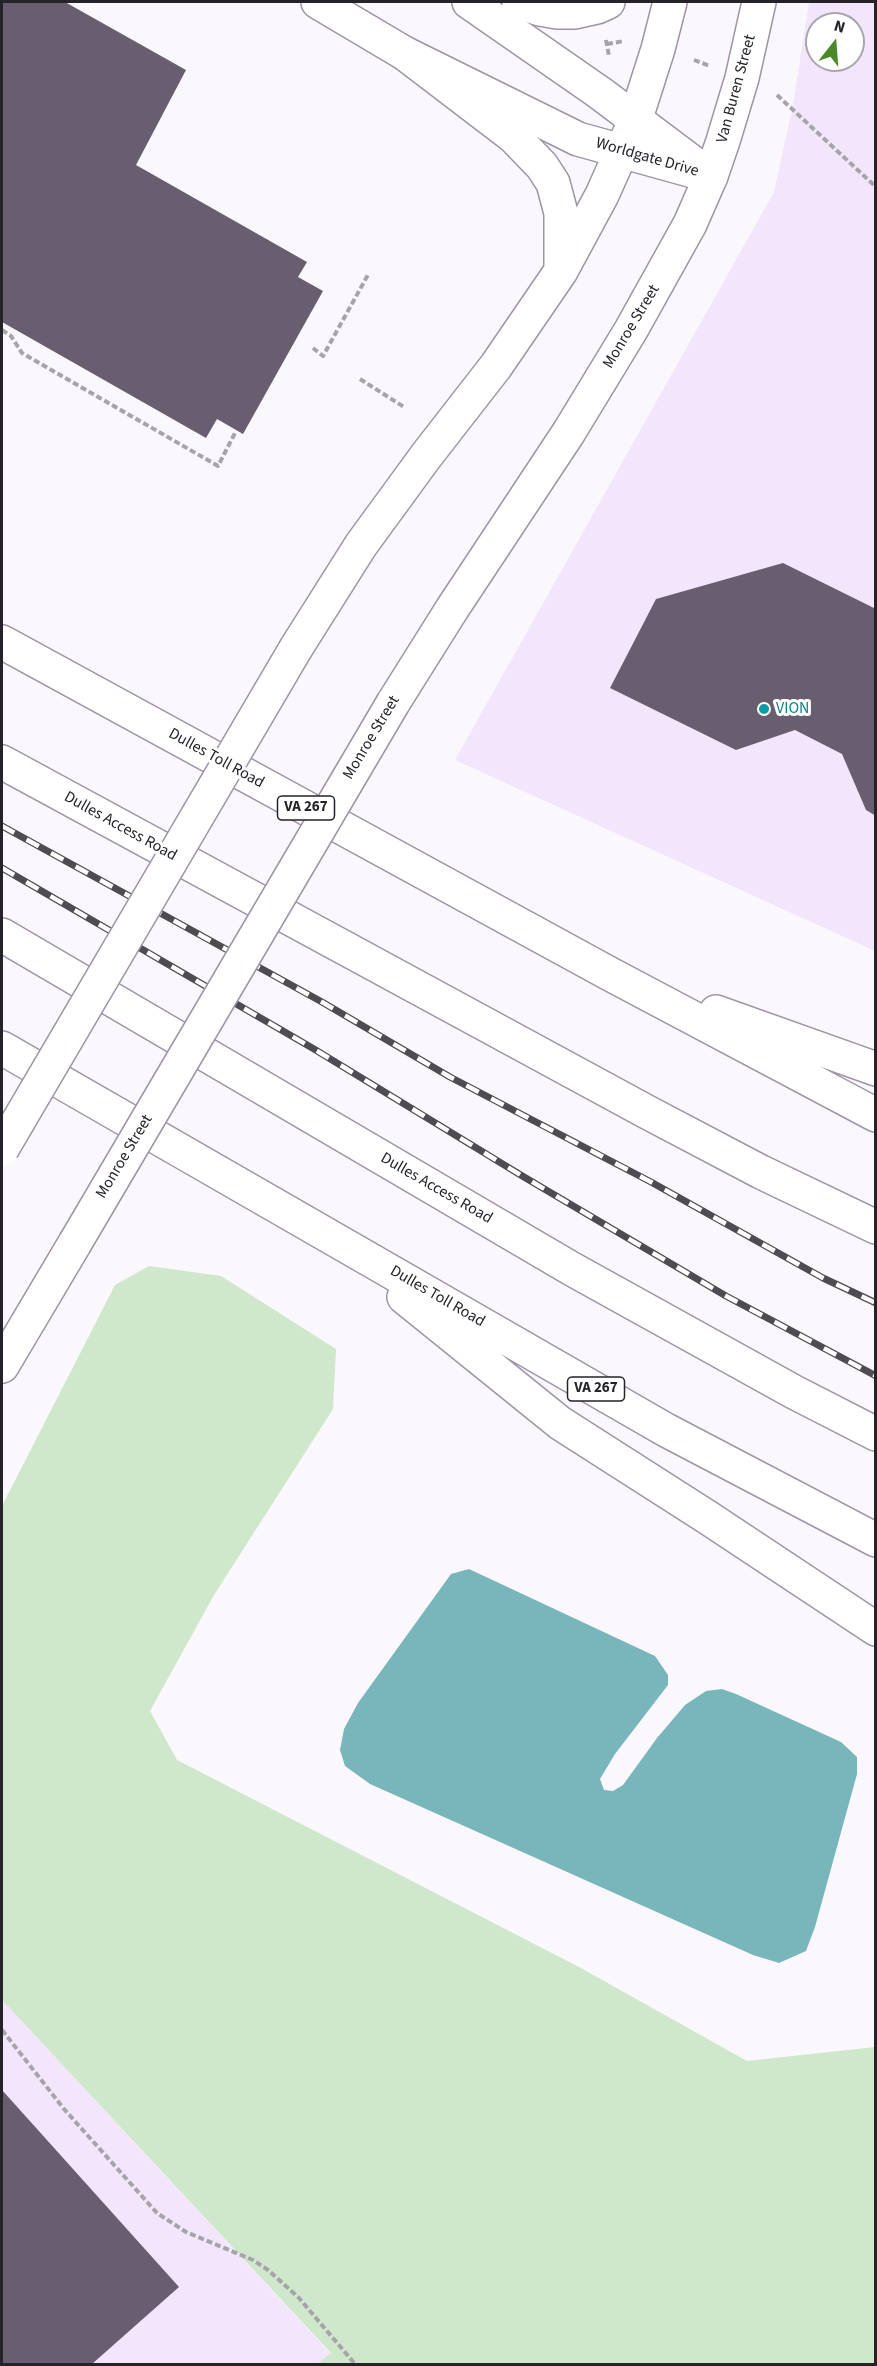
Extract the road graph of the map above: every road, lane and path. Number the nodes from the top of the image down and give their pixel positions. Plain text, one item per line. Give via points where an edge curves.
1 (318, 2) edge
2 (469, 2) edge
3 (519, 2) edge
4 (608, 2) edge
5 (670, 2) edge
6 (759, 2) edge
7 (605, 34) dead end
8 (629, 41) dead end
9 (607, 44) junction
10 (404, 53) junction
11 (610, 61) dead end
12 (777, 94) dead end
13 (635, 121) junction
14 (622, 151) junction
15 (711, 176) junction
16 (876, 187) edge
17 (561, 271) junction
18 (369, 273) dead end
19 (2, 330) edge
20 (313, 348) dead end
21 (360, 379) dead end
22 (404, 407) dead end
23 (235, 433) dead end
24 (2, 642) edge
25 (2, 762) edge
26 (2, 934) edge
27 (610, 974) junction
28 (2, 1048) edge
29 (876, 1069) edge
30 (876, 1115) edge
31 (2, 1149) edge
32 (876, 1227) edge
33 (321, 1230) junction
34 (2, 1366) edge
35 (876, 1434) edge
36 (876, 1540) edge
37 (876, 1629) edge
38 (2, 2030) edge
39 (356, 2364) edge

1 - 10 main road, Worldgate Drive
2 - 13 main road, Worldgate Drive
3 - 4 main road via 540,9 575,12
5 - 13 main road
6 - 15 main road, Van Buren Street via 734,106
7 - 9 path
8 - 9 path
9 - 11 path
10 - 14 main road, Worldgate Drive via 579,139
10 - 17 main road via 514,137 542,166 553,183 561,213
12 - 16 path
13 - 14 main road
13 - 15 main road, Worldgate Drive
14 - 15 main road, Worldgate Drive
14 - 17 main road
15 - 34 main road, Monroe Street, bridge via 679,245 600,381 393,703
17 - 31 main road, bridge via 496,366 361,545 296,648
18 - 20 path via 323,356
19 - 23 path via 22,353 218,466
21 - 22 path
24 - 27 main road, Dulles Toll Road / VA 267
25 - 32 main road, Dulles Access Road via 761,1172
26 - 35 main road, Dulles Access Road via 572,1269
27 - 29 main road
27 - 30 main road, Dulles Toll Road / VA 267
28 - 33 main road, Dulles Toll Road / VA 267
33 - 36 main road, Dulles Toll Road / VA 267 via 666,1430
33 - 37 main road via 560,1423
38 - 39 path via 64,2109 157,2213 186,2232 268,2270 299,2298

